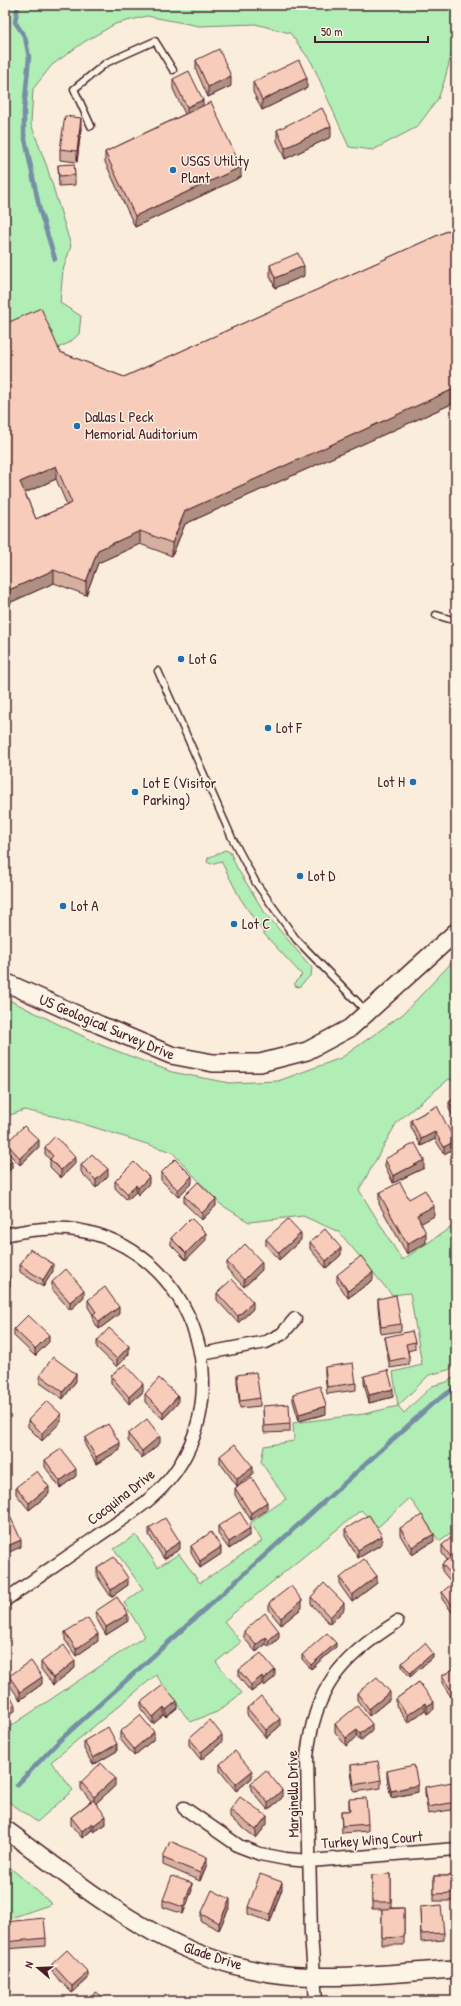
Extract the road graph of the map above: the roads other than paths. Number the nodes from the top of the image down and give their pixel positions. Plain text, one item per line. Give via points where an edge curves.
1 (173, 70) dead end
2 (91, 126) dead end
3 (436, 615) dead end
4 (456, 621) edge
5 (158, 671) dead end
6 (456, 932) edge
7 (5, 982) edge
8 (368, 1013) junction
9 (5, 1235) edge
10 (296, 1319) dead end
11 (202, 1354) junction
12 (5, 1600) edge
13 (397, 1622) dead end
14 (184, 1808) dead end
15 (5, 1829) edge
16 (456, 1850) edge
17 (310, 1861) junction
18 (456, 1969) edge
19 (314, 1976) junction
20 (316, 2001) edge

1 - 2 lane via 155,42 106,63 74,90
3 - 4 lane
5 - 8 lane via 232,838 256,883 296,939
6 - 8 street, US Geological Survey Drive
7 - 8 street, US Geological Survey Drive via 157,1050 213,1063 260,1062 295,1055 339,1035
9 - 11 street, Cocquina Drive via 40,1229 69,1229 102,1237 132,1252 154,1268 176,1294
10 - 11 street via 282,1334 266,1342
11 - 12 street, Cocquina Drive via 204,1380 200,1419 192,1444 168,1481 141,1506
13 - 17 street, Marginella Drive via 372,1638 335,1673 315,1712 306,1757
14 - 17 street, Turkey Wing Court via 239,1846 260,1854
15 - 19 street, Glade Drive via 122,1915 169,1941 236,1965 275,1973
16 - 17 street, Turkey Wing Court
17 - 19 street, Marginella Drive
18 - 19 street, Glade Drive
19 - 20 street, Marginella Drive

